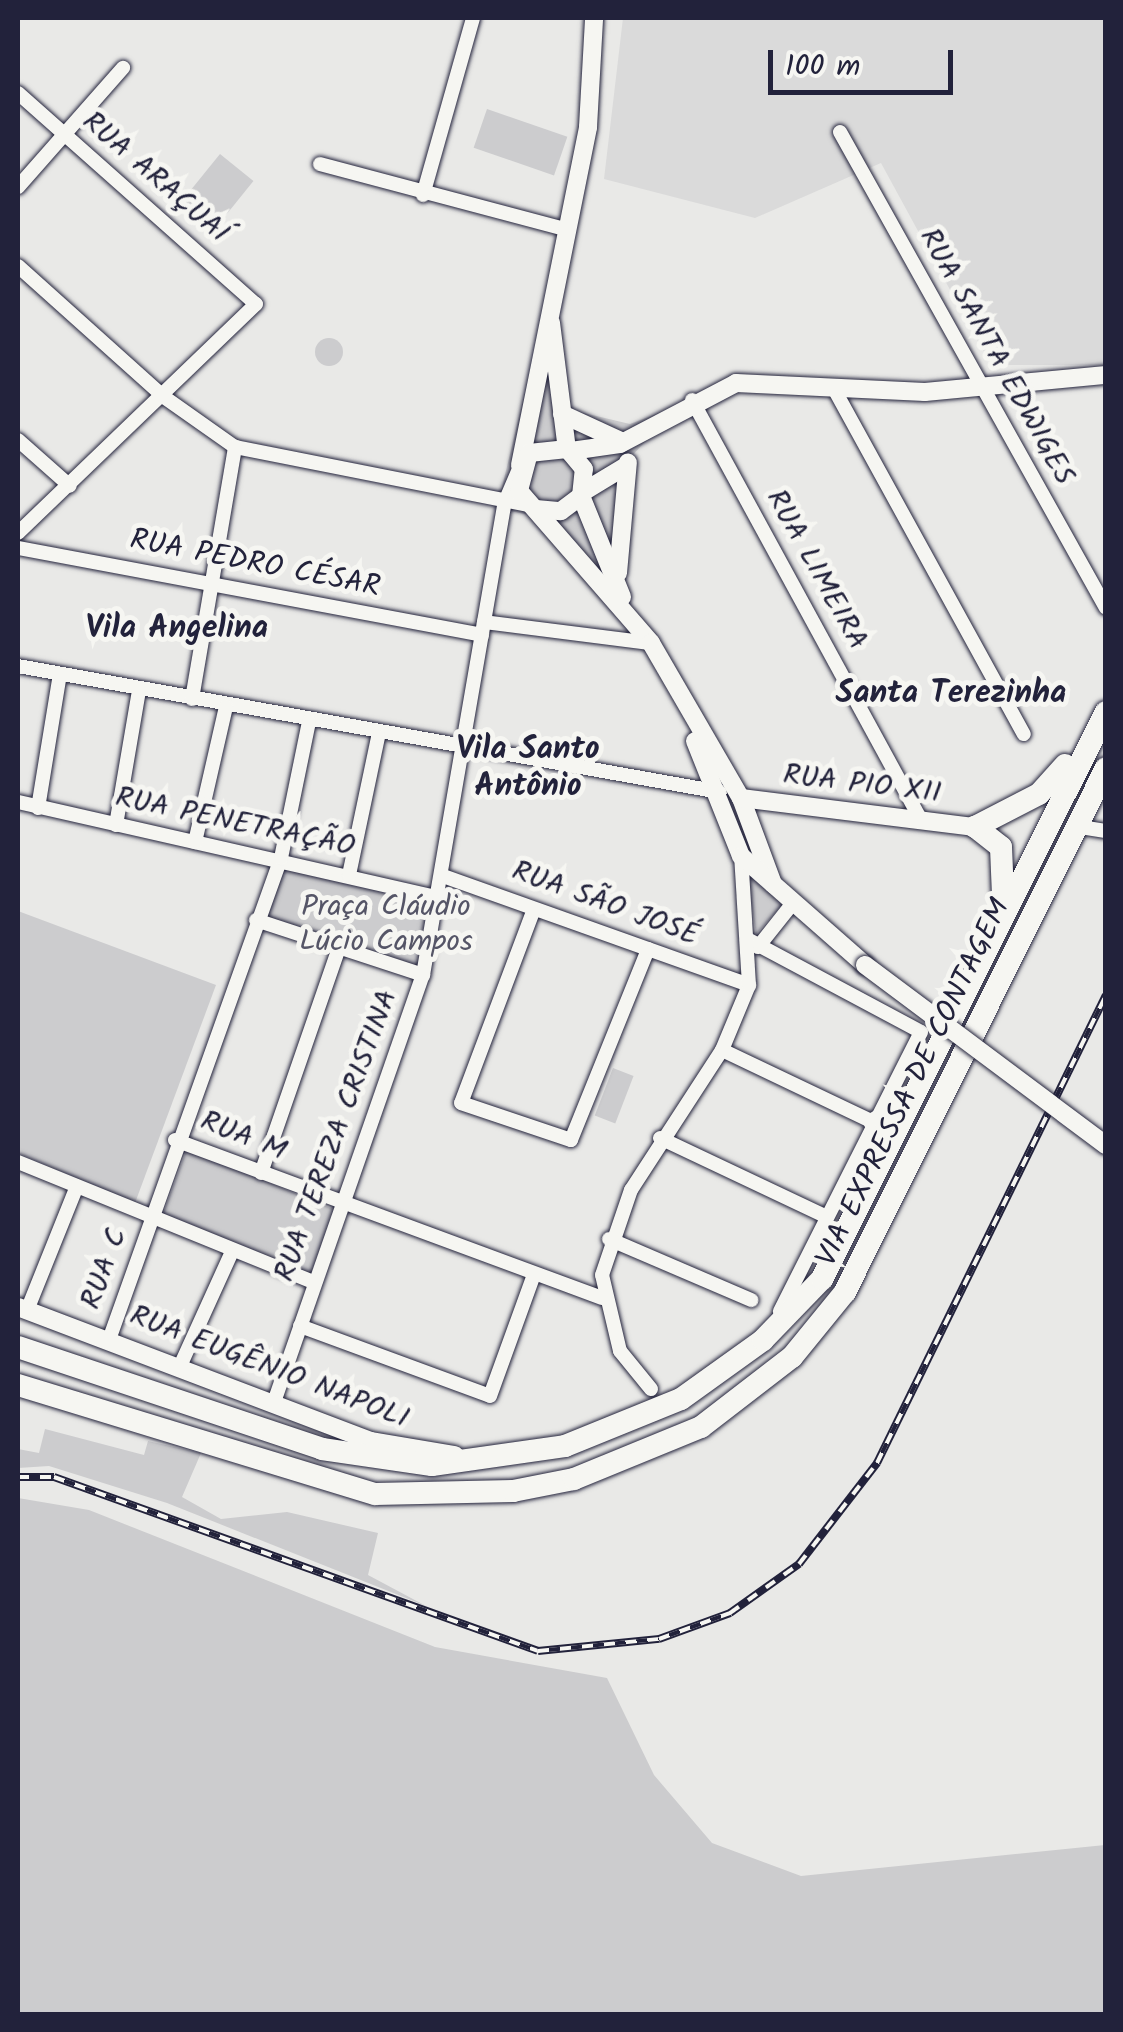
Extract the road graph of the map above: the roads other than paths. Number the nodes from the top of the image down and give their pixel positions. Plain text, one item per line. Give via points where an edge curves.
1 (473, 18) edge
2 (594, 18) edge
3 (122, 68) dead end
4 (18, 93) edge
5 (840, 132) dead end
6 (62, 134) junction
7 (320, 164) dead end
8 (18, 187) edge
9 (423, 196) junction
10 (564, 230) junction
11 (18, 266) edge
12 (549, 308) junction
13 (1106, 375) edge
14 (834, 387) junction
15 (982, 390) junction
16 (164, 397) junction
17 (692, 400) junction
18 (562, 414) junction
19 (650, 427) junction
20 (18, 440) edge
21 (624, 442) junction
22 (236, 448) junction
23 (569, 450) junction
24 (628, 462) junction
25 (519, 469) junction
26 (70, 486) junction
27 (582, 494) junction
28 (504, 504) junction
29 (534, 508) junction
30 (18, 533) edge
31 (18, 548) edge
32 (618, 583) junction
33 (214, 585) junction
34 (625, 606) junction
35 (1106, 608) edge
36 (483, 628) junction
37 (648, 644) junction
38 (18, 666) edge
39 (60, 674) junction
40 (139, 690) junction
41 (192, 699) junction
42 (226, 707) junction
43 (309, 722) junction
44 (1099, 722) edge
45 (1024, 734) dead end
46 (378, 737) junction
47 (464, 750) junction
48 (1106, 768) edge
49 (722, 792) junction
50 (742, 798) junction
51 (18, 802) edge
52 (38, 808) junction
53 (921, 820) junction
54 (116, 825) junction
55 (975, 826) junction
56 (1074, 826) junction
57 (1106, 831) edge
58 (196, 842) junction
59 (741, 856) junction
60 (281, 858) junction
61 (349, 875) junction
62 (443, 876) junction
63 (773, 884) junction
64 (440, 898) junction
65 (793, 904) junction
66 (534, 909) junction
67 (998, 918) junction
68 (256, 920) junction
69 (754, 946) junction
70 (340, 948) junction
71 (648, 950) junction
72 (424, 975) junction
73 (749, 984) junction
74 (722, 1050) junction
75 (919, 1088) junction
76 (875, 1123) junction
77 (660, 1138) junction
78 (176, 1140) junction
79 (1106, 1144) edge
80 (18, 1162) edge
81 (261, 1173) junction
82 (77, 1186) junction
83 (347, 1207) junction
84 (825, 1216) junction
85 (152, 1220) junction
86 (609, 1239) junction
87 (231, 1254) junction
88 (533, 1277) junction
89 (314, 1282) junction
90 (602, 1298) junction
91 (752, 1300) dead end
92 (23, 1308) edge
93 (300, 1326) junction
94 (110, 1337) junction
95 (763, 1340) junction
96 (18, 1347) edge
97 (181, 1364) junction
98 (18, 1386) edge
99 (651, 1389) dead end
100 (273, 1404) junction
101 (505, 1459) junction

1 - 9 street
2 - 10 street via 588,127
3 - 6 street
4 - 6 street, RUA ARAÇUAÍ
5 - 15 street, RUA SANTA EDWIGES
6 - 8 street
6 - 16 street, RUA ARAÇUAÍ via 256,304
7 - 9 street
9 - 10 street
10 - 12 street
11 - 16 street
12 - 18 street
12 - 25 street
13 - 15 street via 1050,375
14 - 15 street
14 - 17 street via 736,383
14 - 45 street
15 - 35 street, RUA SANTA EDWIGES
16 - 22 street
16 - 26 street
17 - 19 street
17 - 53 street, RUA LIMEIRA
18 - 21 street
18 - 23 street
19 - 21 street
19 - 24 street
20 - 26 street
21 - 23 street
22 - 28 street
22 - 33 street
23 - 25 street via 539,447
23 - 27 street via 584,469
24 - 27 street
24 - 32 street
25 - 28 street, RUA TEREZA CRISTINA
25 - 29 street
26 - 30 street
27 - 29 street via 561,511
27 - 32 street
28 - 29 street
28 - 36 street, RUA TEREZA CRISTINA
29 - 34 street
31 - 33 street, RUA PEDRO CÉSAR
32 - 34 street
33 - 36 street, RUA PEDRO CÉSAR
33 - 41 street
34 - 37 street
36 - 37 street, RUA PEDRO CÉSAR
36 - 47 street, RUA TEREZA CRISTINA
37 - 49 street
37 - 50 street
38 - 39 street
39 - 40 street
39 - 52 street
40 - 41 street
40 - 54 street
41 - 42 street
42 - 43 street
42 - 58 street
43 - 46 street
43 - 60 street, RUA C
44 - 55 highway via 1039,794
44 - 67 highway, VIA EXPRESSA DE CONTAGEM
46 - 47 street
46 - 61 street
47 - 49 street
47 - 62 street, RUA TEREZA CRISTINA
48 - 56 highway, VIA EXPRESSA DE CONTAGEM
49 - 59 street
50 - 53 street, RUA PIO XII
50 - 63 street
51 - 52 street, RUA PENETRAÇÃO
52 - 54 street, RUA PENETRAÇÃO
53 - 55 street, RUA PIO XII
54 - 58 street, RUA PENETRAÇÃO
55 - 67 highway via 1001,847 1006,870
56 - 57 street
56 - 98 highway, VIA EXPRESSA DE CONTAGEM via 876,1237 792,1357 702,1427 642,1458 513,1491 442,1496 315,1483
58 - 60 street, RUA PENETRAÇÃO
59 - 63 street
59 - 69 street
60 - 61 street, RUA PENETRAÇÃO
60 - 68 street, RUA C
61 - 64 street, RUA PENETRAÇÃO
62 - 64 street, RUA TEREZA CRISTINA
62 - 66 street, RUA SÃO JOSÉ
63 - 65 street
64 - 72 street, RUA TEREZA CRISTINA
65 - 69 street
65 - 79 street, bridge via 864,965
66 - 71 street, RUA SÃO JOSÉ
66 - 71 street via 461,1104 570,1140
67 - 75 highway, VIA EXPRESSA DE CONTAGEM
68 - 70 street
68 - 78 street, RUA C
69 - 73 street
69 - 76 street via 921,1032
70 - 72 street
70 - 81 street
71 - 73 street, RUA SÃO JOSÉ
72 - 83 street, RUA TEREZA CRISTINA
73 - 74 street
74 - 76 street
74 - 77 street
75 - 76 highway via 900,1114
75 - 95 highway, VIA EXPRESSA DE CONTAGEM via 822,1279
76 - 84 street
77 - 84 street
77 - 86 street
78 - 81 street, RUA M
78 - 85 street, RUA C
80 - 82 street
81 - 83 street, RUA M
82 - 85 street
82 - 92 street
83 - 88 street, RUA M
83 - 89 street, RUA TEREZA CRISTINA
84 - 95 street
85 - 87 street
85 - 94 street, RUA C
86 - 90 street
86 - 91 street
87 - 89 street
87 - 97 street
88 - 90 street, RUA M
88 - 93 street via 490,1396
89 - 93 street, RUA TEREZA CRISTINA
90 - 99 street via 620,1351
92 - 94 street, RUA EUGÊNIO NAPOLI
93 - 100 street, RUA TEREZA CRISTINA
94 - 97 street, RUA EUGÊNIO NAPOLI
95 - 101 highway, VIA EXPRESSA DE CONTAGEM via 621,1428
96 - 101 highway, VIA EXPRESSA DE CONTAGEM via 322,1449 432,1465
97 - 100 street, RUA EUGÊNIO NAPOLI
100 - 101 street, RUA EUGÊNIO NAPOLI via 403,1451

